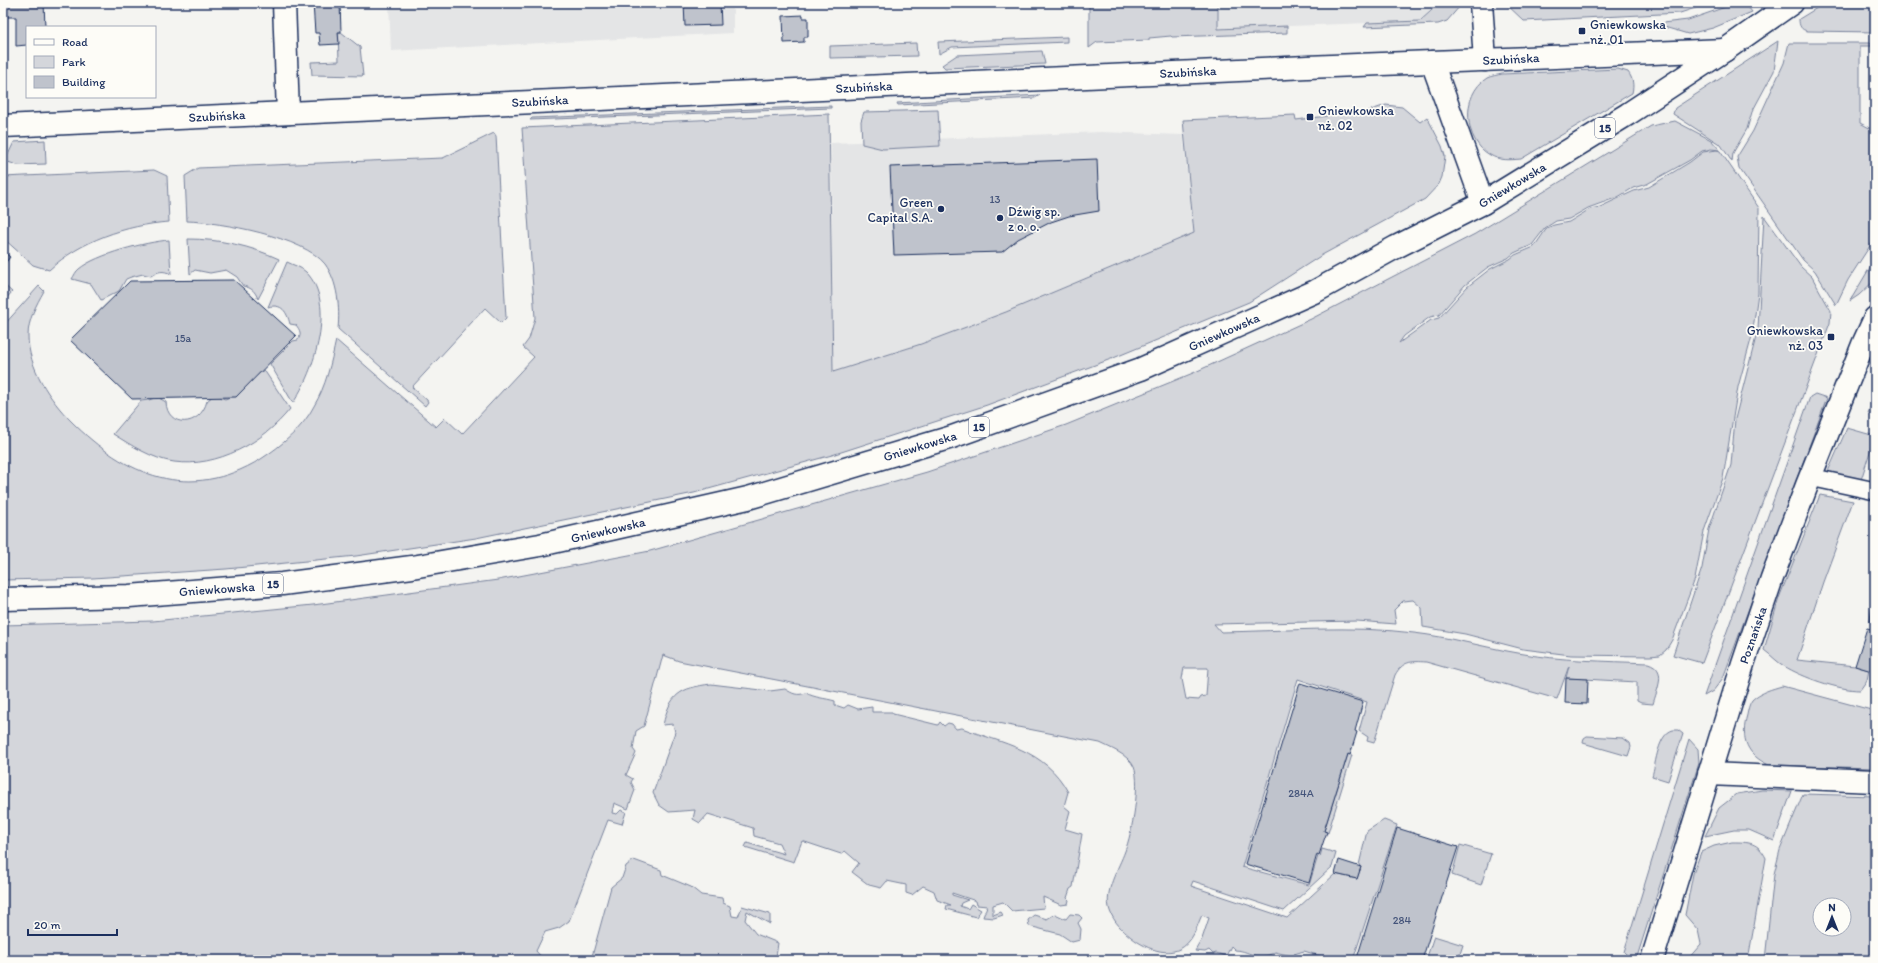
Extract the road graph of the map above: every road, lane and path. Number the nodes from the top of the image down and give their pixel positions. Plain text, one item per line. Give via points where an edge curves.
1 (284, 3) edge
2 (1481, 3) edge
3 (1792, 3) edge
4 (1725, 50) junction
5 (1485, 60) junction
6 (1432, 62) junction
7 (288, 112) junction
8 (3, 126) edge
9 (1483, 203) junction
10 (1875, 318) edge
11 (1810, 477) junction
12 (1875, 491) edge
13 (3, 599) edge
14 (1710, 774) junction
15 (1875, 781) edge
16 (1652, 960) edge

1 - 7 street
2 - 5 street
3 - 4 street, Gniewkowska / 15
4 - 5 street, Szubińska
4 - 9 street, Gniewkowska / 15 via 1628,114
5 - 6 street, Szubińska
6 - 7 street, Szubińska
6 - 9 street
7 - 8 street, Szubińska
9 - 13 street, Gniewkowska / 15 via 1316,291 1142,369 952,437 748,498 540,545 412,567 259,586 130,596
10 - 11 street, Poznańska
11 - 12 lane
11 - 14 street, Poznańska via 1743,664
14 - 15 street
14 - 16 street, Poznańska

